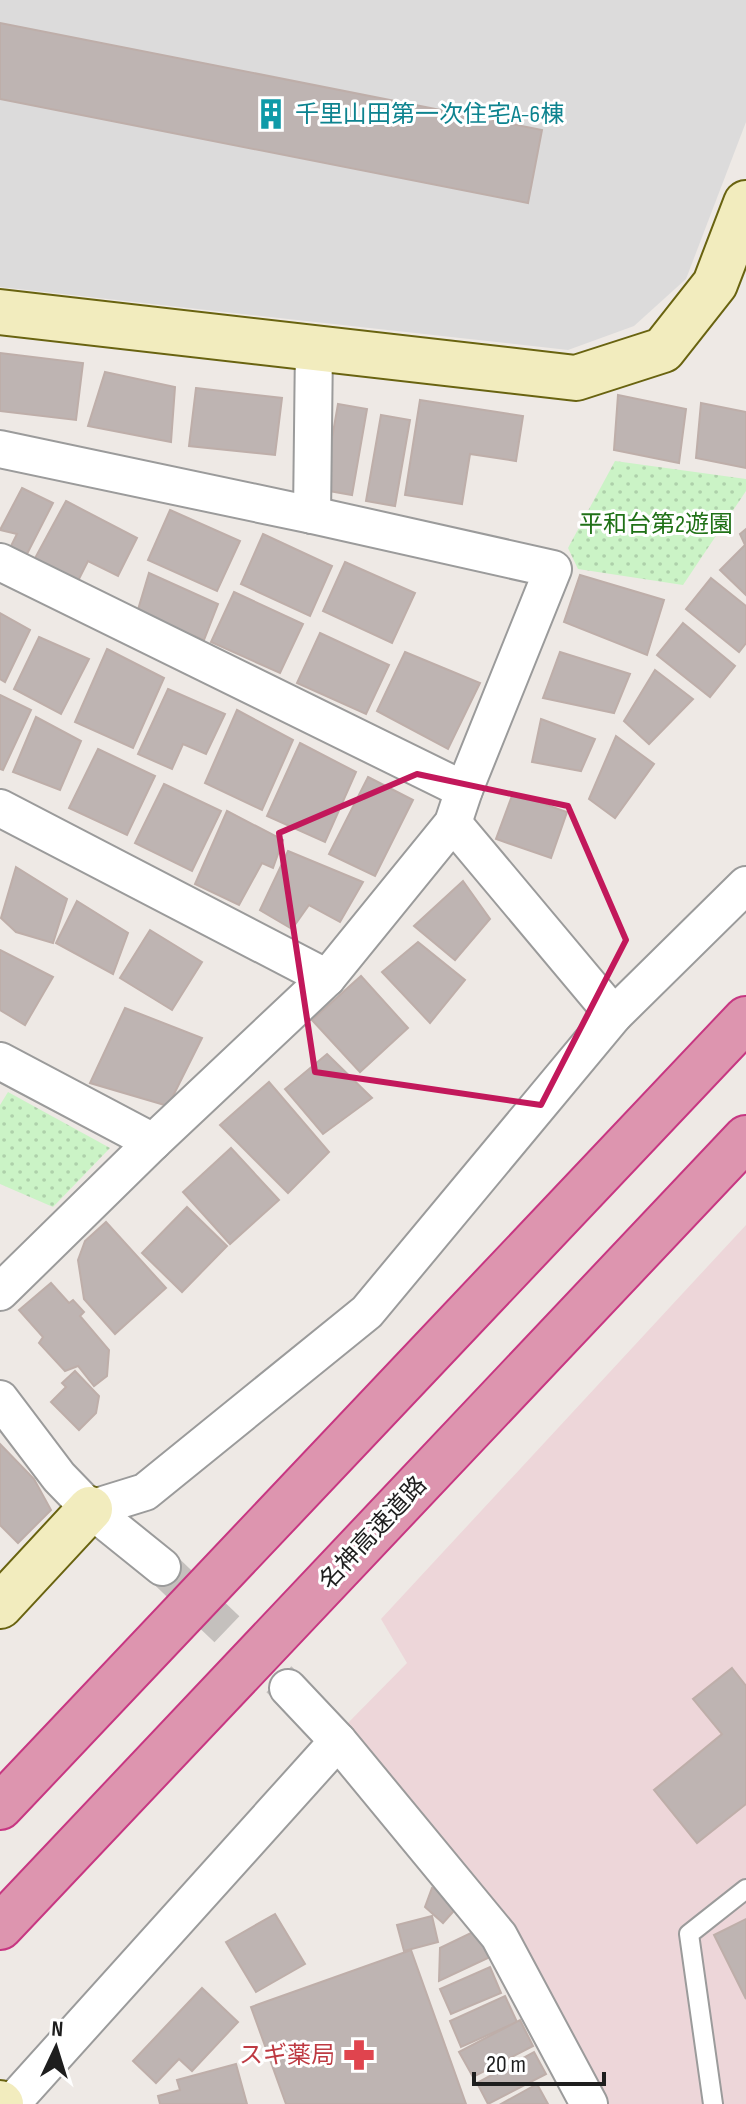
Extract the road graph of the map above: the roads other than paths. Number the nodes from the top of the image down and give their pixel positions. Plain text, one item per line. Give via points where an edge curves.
1 (746, 203) edge
2 (0, 312) edge
3 (314, 346) junction
4 (0, 449) edge
5 (312, 515) junction
6 (0, 562) edge
7 (458, 806) junction
8 (0, 808) edge
9 (746, 885) edge
10 (327, 978) junction
11 (614, 1015) junction
12 (746, 1019) edge
13 (0, 1061) edge
14 (746, 1138) edge
15 (153, 1142) junction
16 (0, 1292) edge
17 (0, 1399) edge
18 (90, 1509) junction
19 (162, 1567) tunnel mouth
20 (0, 1606) edge
21 (288, 1688) tunnel mouth
22 (338, 1741) junction
23 (0, 1807) edge
24 (746, 1889) edge
25 (0, 1927) edge
26 (11, 2104) edge
27 (589, 2104) edge
28 (713, 2104) edge

1 - 3 street via 715,284 663,350 576,378
2 - 3 street
3 - 5 street
4 - 5 street
5 - 7 street via 553,569
6 - 7 street
7 - 10 street
7 - 11 street
8 - 10 street
9 - 11 street
10 - 15 street
11 - 18 street via 367,1312 145,1492
12 - 23 highway
13 - 15 street
14 - 25 highway, 名神高速道路
15 - 16 street
17 - 18 street
18 - 19 street
18 - 20 street
21 - 22 street
22 - 26 street
22 - 27 street via 499,1936
24 - 28 lane via 689,1934

